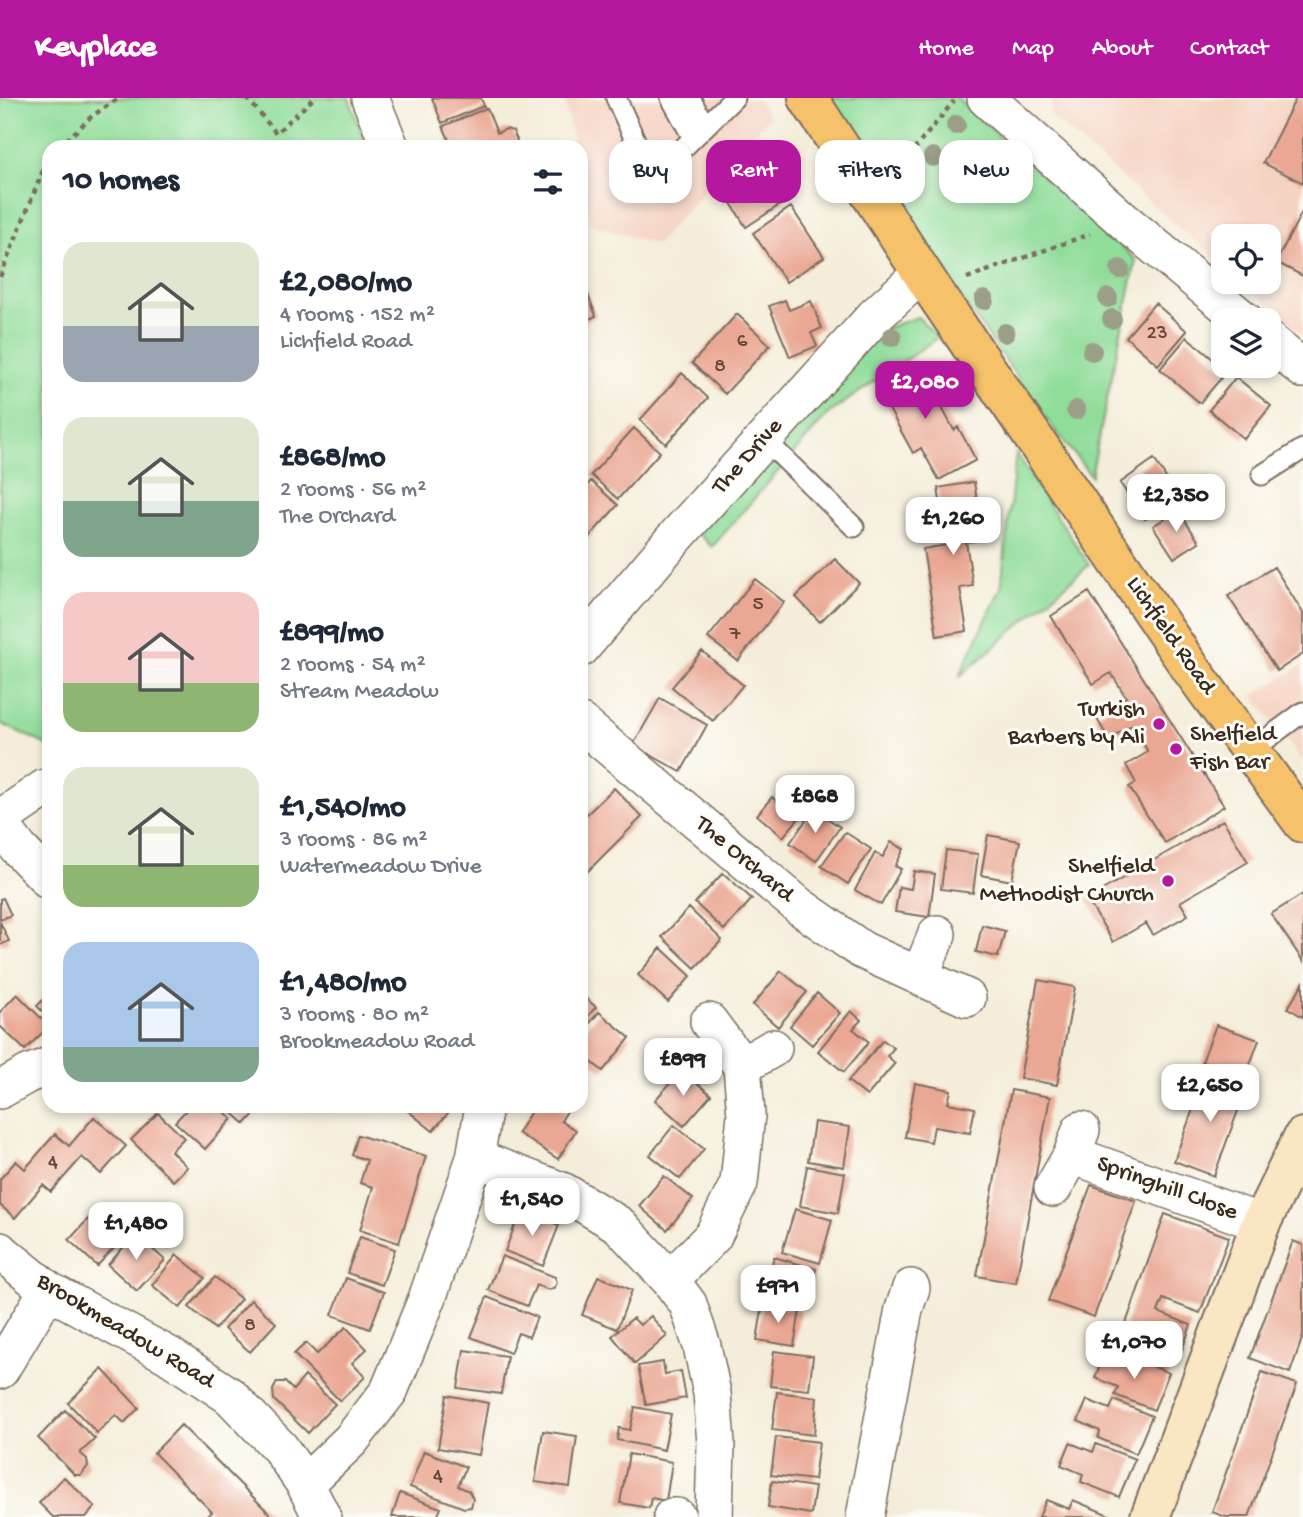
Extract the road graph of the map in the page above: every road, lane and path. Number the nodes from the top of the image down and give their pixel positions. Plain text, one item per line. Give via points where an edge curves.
1 (119, 98) edge
2 (247, 98) edge
3 (314, 98) edge
4 (370, 98) edge
5 (616, 98) edge
6 (671, 98) edge
7 (690, 98) edge
8 (701, 98) edge
9 (808, 98) edge
10 (957, 98) edge
11 (986, 98) edge
12 (714, 115) edge
13 (66, 140) edge
14 (387, 140) edge
15 (835, 140) edge
16 (922, 140) edge
17 (42, 173) edge
18 (877, 203) edge
19 (1124, 221) junction
20 (0, 277) edge
21 (927, 282) junction
22 (1229, 308) edge
23 (1281, 351) edge
24 (1303, 369) edge
25 (764, 439) junction
26 (1303, 449) edge
27 (1262, 475) dead end
28 (854, 527) dead end
29 (588, 640) edge
30 (1300, 720) edge
31 (588, 729) edge
32 (1252, 750) junction
33 (42, 790) edge
34 (0, 821) edge
35 (1303, 823) edge
36 (42, 873) edge
37 (937, 934) dead end
38 (920, 976) junction
39 (967, 998) dead end
40 (709, 1022) dead end
41 (42, 1069) edge
42 (0, 1090) edge
43 (483, 1113) edge
44 (1303, 1137) edge
45 (475, 1158) junction
46 (1054, 1188) dead end
47 (1261, 1223) junction
48 (0, 1251) edge
49 (670, 1280) junction
50 (48, 1290) junction
51 (897, 1298) dead end
52 (0, 1370) edge
53 (305, 1484) junction
54 (322, 1517) edge
55 (714, 1517) edge
56 (865, 1517) edge
57 (1150, 1517) edge

1 - 13 path
2 - 3 path via 276,133
4 - 14 street
5 - 12 lane via 646,164 671,160
6 - 12 lane
7 - 12 lane
8 - 12 lane
9 - 15 highway, Lichfield Road
10 - 16 path
11 - 19 street
17 - 20 path
18 - 21 highway, Lichfield Road
19 - 21 path
19 - 22 street
21 - 25 street, The Drive via 874,316
21 - 32 highway, Lichfield Road via 1189,666
23 - 24 street
25 - 28 lane
25 - 29 street, The Drive
26 - 27 lane
30 - 32 lane
31 - 38 street, The Orchard via 799,906 862,950
32 - 35 highway, Lichfield Road
33 - 34 street
34 - 36 street
37 - 38 street
38 - 39 street, The Orchard
40 - 49 street via 757,1057 739,1183 713,1236
41 - 42 street
43 - 45 street
44 - 47 street
45 - 49 street via 564,1192 619,1226
45 - 53 street via 427,1299 389,1391 351,1440
46 - 47 street, Springhill Close via 1077,1142
47 - 57 street
48 - 50 street, Brookmeadow Road
49 - 55 street via 688,1304 712,1393
50 - 52 street
50 - 53 street, Brookmeadow Road via 168,1355 230,1396 280,1448
51 - 56 street
53 - 54 street, Brookmeadow Road

